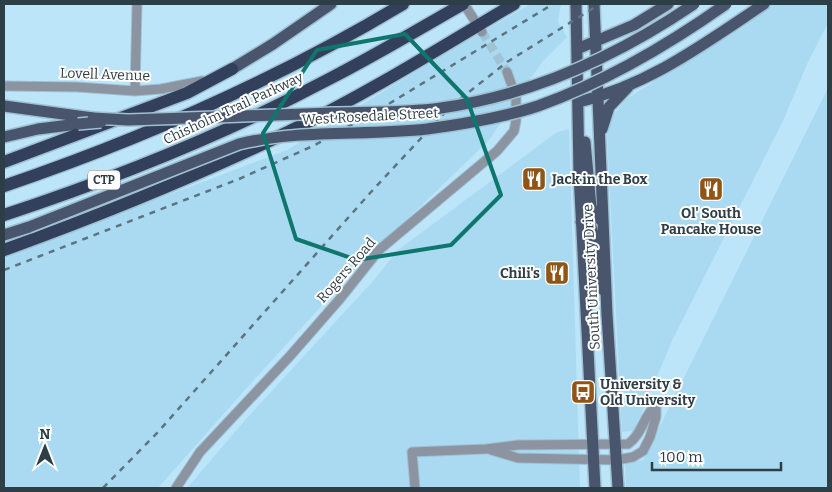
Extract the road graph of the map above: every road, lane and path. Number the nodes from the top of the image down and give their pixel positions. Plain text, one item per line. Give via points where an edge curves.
1 (136, 4) edge
2 (331, 4) edge
3 (403, 4) edge
4 (464, 4) edge
5 (514, 4) edge
6 (576, 4) edge
7 (594, 4) edge
8 (668, 4) edge
9 (694, 4) edge
10 (726, 4) edge
11 (764, 4) edge
12 (480, 29) junction
13 (595, 43) junction
14 (577, 49) junction
15 (232, 68) junction
16 (507, 72) tunnel mouth
17 (629, 85) junction
18 (4, 86) edge
19 (136, 91) junction
20 (598, 97) junction
21 (578, 102) junction
22 (4, 106) edge
23 (128, 120) junction
24 (578, 136) junction
25 (4, 137) edge
26 (599, 151) junction
27 (4, 162) edge
28 (4, 186) edge
29 (4, 215) edge
30 (581, 222) junction
31 (603, 222) junction
32 (4, 236) edge
33 (4, 250) edge
34 (606, 296) junction
35 (594, 444) junction
36 (615, 444) junction
37 (486, 449) junction
38 (594, 460) junction
39 (617, 460) junction
40 (176, 488) edge
41 (415, 488) edge
42 (595, 488) edge
43 (618, 488) edge

1 - 19 street
2 - 15 main road
3 - 28 highway, Chisholm Trail Parkway / CTP via 226,97 100,151
4 - 12 street
4 - 29 highway, Chisholm Trail Parkway / CTP via 306,91 169,155
5 - 12 highway
6 - 14 main road, South University Drive
7 - 13 main road, South University Drive
8 - 13 main road via 634,25
9 - 23 main road, West Rosedale Street, bridge via 619,49 562,75 468,103 387,111
10 - 32 main road, West Rosedale Street, bridge via 632,64 536,106 426,129 275,136 239,144
11 - 17 main road via 682,59
12 - 33 highway via 291,131 192,176
13 - 14 main road
13 - 20 main road, South University Drive
14 - 21 main road, South University Drive
15 - 19 street, Lovell Avenue via 180,86
15 - 27 highway via 187,93
16 - 40 street, Rogers Road via 516,97 514,132 497,151 379,250 290,356 200,452
17 - 20 main road
17 - 26 main road via 609,107 602,123
18 - 19 street, Lovell Avenue
20 - 21 main road
20 - 26 main road, South University Drive
21 - 24 main road, South University Drive
22 - 23 main road, West Rosedale Street, bridge
23 - 25 main road, bridge via 38,129
24 - 30 main road, South University Drive
24 - 31 main road via 585,142 591,207
26 - 31 main road, South University Drive
30 - 34 main road via 588,222 593,230 599,283
30 - 35 main road, South University Drive
31 - 34 main road, South University Drive
34 - 36 main road, South University Drive
35 - 36 street
35 - 37 street via 518,445
35 - 38 main road, South University Drive
36 - 39 main road, South University Drive
36 - 39 street via 632,442 648,412 656,405 656,417 643,451 634,457
37 - 38 street via 518,458
37 - 41 street via 412,452
38 - 39 street
38 - 42 main road, South University Drive
39 - 43 main road, South University Drive

